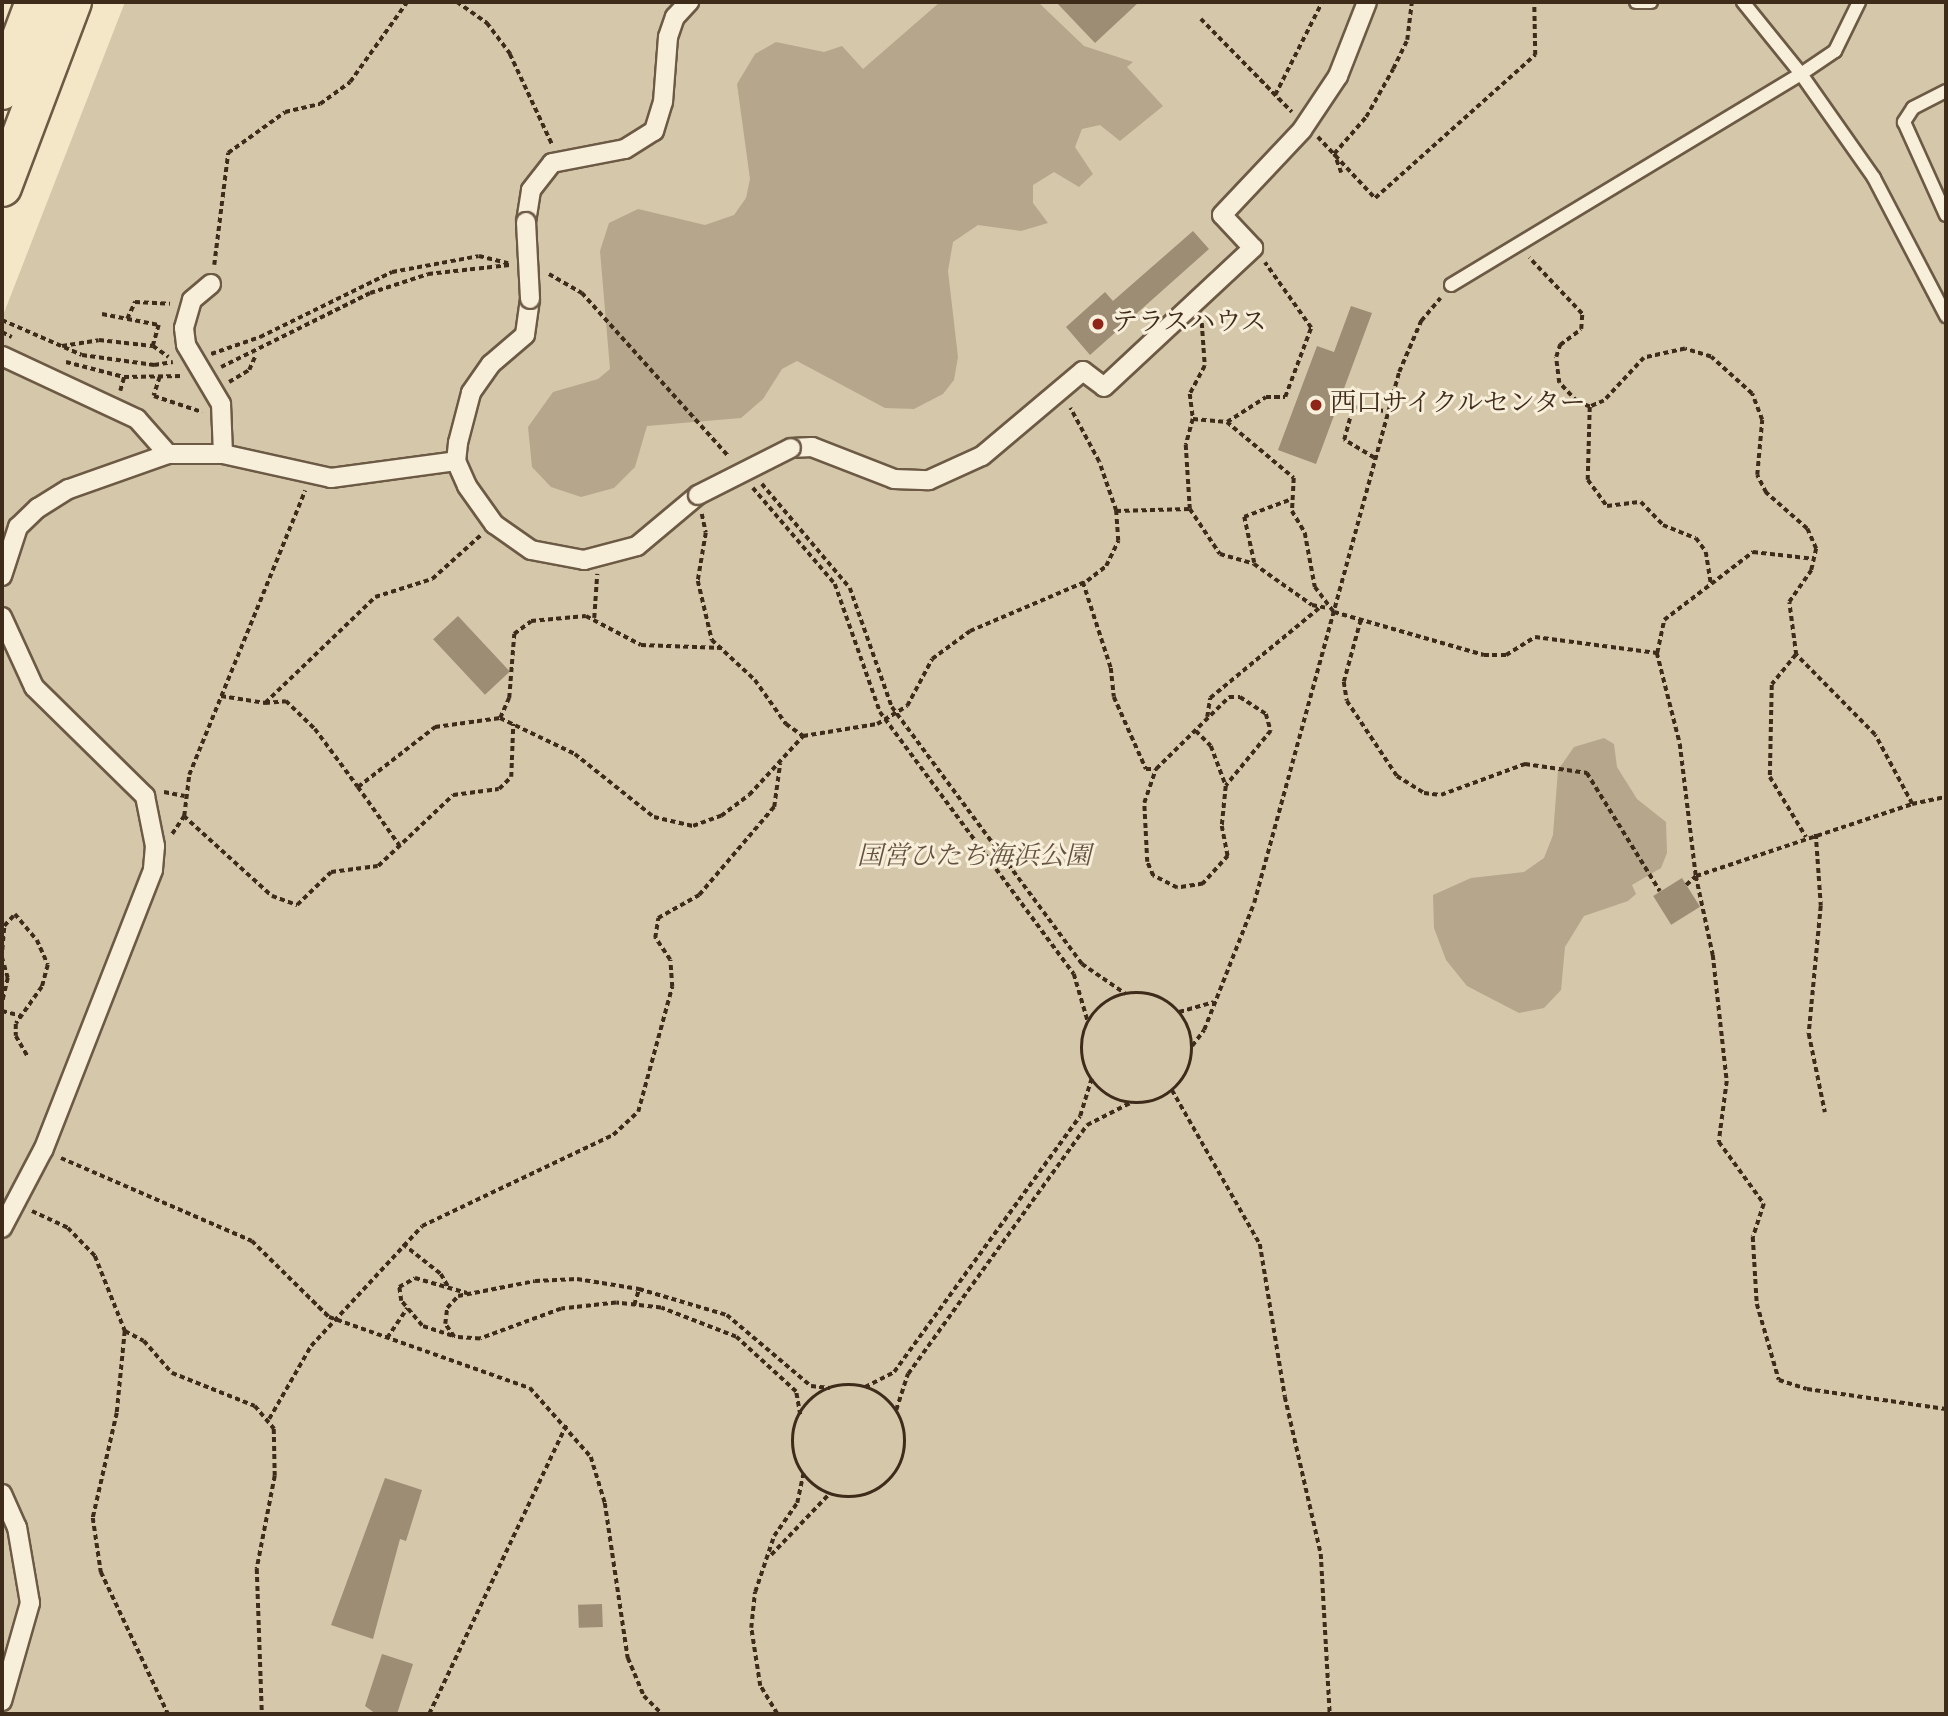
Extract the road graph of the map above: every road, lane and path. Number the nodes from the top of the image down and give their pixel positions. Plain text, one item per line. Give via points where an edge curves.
1 (35, 2) edge
2 (72, 2) edge
3 (407, 2) edge
4 (457, 2) edge
5 (689, 2) edge
6 (1322, 2) edge
7 (1367, 2) edge
8 (1412, 2) edge
9 (1534, 2) edge
10 (1636, 2) edge
11 (1651, 2) edge
12 (1743, 2) edge
13 (1859, 2) edge
14 (1201, 19) dead end
15 (1801, 74) junction
16 (2, 90) edge
17 (1946, 91) edge
18 (1275, 95) junction
19 (1304, 124) junction
20 (1334, 153) junction
21 (560, 158) junction
22 (1341, 173) dead end
23 (2, 187) edge
24 (1946, 215) edge
25 (1516, 244) junction
26 (1265, 262) dead end
27 (555, 278) dead end
28 (211, 284) joint
29 (1451, 285) joint
30 (192, 300) junction
31 (102, 314) dead end
32 (1946, 316) edge
33 (127, 319) junction
34 (2, 320) edge
35 (1200, 321) dead end
36 (2, 332) edge
37 (23, 343) dead end
38 (60, 346) junction
39 (153, 346) junction
40 (2, 356) edge
41 (57, 359) dead end
42 (173, 362) junction
43 (201, 365) junction
44 (1065, 399) dead end
45 (1590, 407) junction
46 (1387, 411) junction
47 (1194, 419) junction
48 (1227, 422) junction
49 (722, 450) dead end
50 (168, 454) junction
51 (223, 454) junction
52 (1374, 458) junction
53 (456, 461) junction
54 (312, 475) junction
55 (754, 478) dead end
56 (750, 483) dead end
57 (693, 498) junction
58 (1289, 500) junction
59 (1190, 509) junction
60 (1116, 511) junction
61 (494, 524) junction
62 (1815, 559) junction
63 (1254, 564) junction
64 (597, 570) dead end
65 (2, 576) edge
66 (1083, 582) junction
67 (1711, 585) junction
68 (1319, 607) junction
69 (1328, 608) junction
70 (1334, 612) junction
71 (2, 617) edge
72 (594, 618) junction
73 (1361, 620) junction
74 (724, 648) junction
75 (1657, 653) junction
76 (1796, 655) junction
77 (221, 696) junction
78 (265, 703) junction
79 (898, 715) junction
80 (1207, 717) junction
81 (500, 718) junction
82 (886, 721) junction
83 (513, 724) junction
84 (1196, 731) junction
85 (803, 736) junction
86 (780, 763) junction
87 (1156, 769) junction
88 (1226, 786) junction
89 (358, 787) junction
90 (1946, 797) edge
91 (1912, 804) junction
92 (184, 816) junction
93 (1816, 834) junction
94 (1806, 837) junction
95 (400, 846) junction
96 (153, 870) junction
97 (1696, 876) junction
98 (1686, 885) dead end
99 (1660, 891) dead end
100 (2, 950) edge
101 (2, 957) edge
102 (1126, 993) junction
103 (1214, 1002) junction
104 (2, 1005) edge
105 (2, 1010) edge
106 (1178, 1012) junction
107 (22, 1016) junction
108 (1088, 1022) junction
109 (1192, 1046) junction
110 (28, 1057) dead end
111 (1091, 1079) junction
112 (1172, 1090) junction
113 (1130, 1103) junction
114 (1825, 1112) dead end
115 (43, 1150) junction
116 (17, 1204) junction
117 (2, 1228) edge
118 (403, 1244) junction
119 (449, 1289) junction
120 (639, 1289) junction
121 (472, 1294) junction
122 (634, 1305) junction
123 (407, 1308) junction
124 (336, 1319) junction
125 (125, 1331) junction
126 (454, 1337) junction
127 (387, 1338) junction
128 (864, 1387) junction
129 (830, 1388) junction
130 (1946, 1409) edge
131 (896, 1410) junction
132 (800, 1415) junction
133 (269, 1419) junction
134 (566, 1424) junction
135 (803, 1474) junction
136 (2, 1494) edge
137 (829, 1494) junction
138 (770, 1557) junction
139 (2, 1701) edge
140 (168, 1714) edge
141 (262, 1714) edge
142 (429, 1714) edge
143 (662, 1714) edge
144 (777, 1714) edge
145 (1330, 1714) edge

1 - 16 highway
2 - 23 highway
3 - 28 path via 350,82 320,104 285,112 228,153
4 - 21 path via 487,23 510,54
5 - 21 street via 674,17 668,37 663,102 654,131 625,149
6 - 18 path
7 - 19 street via 1338,76
8 - 20 path via 1407,40 1393,69 1366,117
9 - 20 path via 1535,55 1375,198
10 - 11 lane
12 - 15 lane
13 - 15 lane via 1835,51
14 - 18 path
15 - 25 lane
15 - 32 lane via 1874,178
17 - 24 lane via 1913,108 1904,129
18 - 19 path
19 - 20 path
19 - 57 street, bridge via 1222,215 1253,248 1104,387 1083,371 982,456 929,480 894,479 812,447 791,448
20 - 22 path
21 - 53 street, bridge via 531,190 526,222 530,299 525,335 491,365 471,393
25 - 29 lane
25 - 45 path via 1582,314 1581,329 1560,345 1555,370 1566,394
26 - 48 path via 1311,328 1285,397 1266,397
27 - 49 path via 591,304
28 - 30 street
29 - 46 path via 1422,321
30 - 33 path via 163,306 135,302
30 - 43 street via 184,328 186,345
31 - 33 path
33 - 39 path via 159,325
34 - 38 path
35 - 47 path via 1205,366 1190,394
36 - 37 path
38 - 39 path via 99,340
38 - 42 path via 110,361
39 - 42 path
40 - 50 street via 137,419
41 - 43 path via 124,377
42 - 43 path
43 - 43 path via 392,272 479,256 512,265 428,274 370,293
43 - 51 street via 220,404
44 - 60 path via 1099,462
45 - 62 path via 1616,390 1644,358 1663,350 1685,349 1712,357 1752,394 1762,420 1757,475 1766,493 1807,529
45 - 67 path via 1588,480 1607,506 1641,502 1663,525 1696,538 1706,552
46 - 52 path
46 - 52 path via 1353,407 1344,440
47 - 48 path
47 - 59 path via 1186,445
48 - 58 path via 1244,442 1290,472 1294,478
50 - 51 street
50 - 65 street via 69,489 38,508 18,527
51 - 54 street
52 - 70 path
53 - 54 street via 377,474
53 - 61 street
54 - 77 path
55 - 79 path via 846,580
56 - 82 path via 835,584
57 - 61 street via 637,546 584,560 531,550
57 - 74 path via 706,521 698,581 701,609 712,640
58 - 63 path via 1244,517
58 - 69 path via 1305,533 1315,587
59 - 60 path
59 - 63 path via 1220,554
60 - 66 path via 1118,541 1106,566
61 - 78 path via 432,579 375,597
62 - 67 path via 1753,552
62 - 76 path via 1789,601
63 - 68 path
64 - 72 path
66 - 79 path via 970,631 932,659
66 - 87 path via 1111,668 1114,697 1146,769
67 - 75 path via 1664,620
68 - 69 path
68 - 80 path via 1210,698
69 - 70 path
70 - 73 path
70 - 103 path via 1254,903
71 - 96 street via 34,687 145,796 155,846
72 - 74 path via 623,640 641,645
72 - 81 path via 555,616 518,629 509,698
73 - 75 path via 1483,655 1506,655 1535,637
73 - 99 path via 1344,682 1347,701 1397,776 1424,793 1441,795 1525,764 1587,773
74 - 85 path via 786,724
75 - 97 path via 1680,744
76 - 91 path via 1875,735
76 - 94 path via 1772,685 1770,777
77 - 78 path
77 - 92 path via 189,775
78 - 89 path via 286,701 315,729
79 - 82 path
79 - 102 path via 1082,964
80 - 84 path
80 - 88 path via 1229,697 1240,697 1266,715 1271,725 1266,741
81 - 83 path
81 - 89 path via 435,726
82 - 85 path
82 - 108 path via 1074,974
83 - 86 path via 575,754 654,817 683,825 721,816
83 - 95 path via 511,777 499,789 453,795
84 - 87 path
84 - 88 path via 1211,746
85 - 86 path
86 - 118 path via 774,807 699,895 658,918 655,938 670,960 672,987 638,1112 613,1135 476,1197 422,1226
87 - 88 path via 1141,833 1153,876 1177,888 1203,884 1228,856 1222,826
89 - 95 path
90 - 91 path
91 - 93 path
92 - 95 path via 272,896 297,905 331,872 378,866
92 - 96 path
93 - 94 path
93 - 114 path via 1821,906 1809,1034
94 - 97 path
96 - 115 street
97 - 98 path
97 - 130 path via 1713,955 1727,1082 1718,1142 1764,1203 1753,1237 1757,1304 1779,1380 1807,1390
100 - 107 path via 4,926 15,914 37,940 48,965 42,987
101 - 104 path via 8,978
102 - 106 path via 1164,999
102 - 108 path via 1104,1003
103 - 106 path
103 - 109 path
105 - 107 path
106 - 109 path
107 - 110 path via 16,1036
108 - 111 path via 1081,1051
109 - 112 path via 1190,1063
111 - 113 path via 1115,1099
111 - 128 path via 1080,1116 894,1372
112 - 113 path
112 - 145 path via 1260,1244 1285,1397 1321,1554
113 - 131 path via 1087,1125 908,1374
115 - 116 street
115 - 124 path via 252,1241
116 - 117 street
116 - 125 path via 68,1228 95,1256
118 - 119 path via 441,1274
118 - 124 path
119 - 121 path
119 - 123 path via 405,1279 398,1292
120 - 121 path via 577,1279
120 - 122 path
120 - 129 path via 727,1315 811,1386
121 - 126 path via 458,1296 447,1308 445,1324
122 - 126 path via 561,1309 505,1333 480,1339
122 - 132 path via 661,1308 736,1337 796,1392
123 - 126 path via 422,1326
123 - 127 path
124 - 127 path
124 - 133 path via 311,1346
125 - 133 path via 144,1341 172,1373 236,1395
125 - 140 path via 117,1413 93,1518 102,1572
127 - 134 path via 530,1388
128 - 129 path
128 - 131 path
129 - 132 path
131 - 137 path via 905,1441 891,1479 869,1494
132 - 135 path via 794,1451
133 - 141 path via 275,1476 257,1569 256,1605
134 - 142 path
134 - 143 path via 591,1457 604,1503 628,1658 644,1696
135 - 137 path
135 - 138 path via 797,1503 774,1536
136 - 139 street via 17,1527 30,1602
137 - 138 path
138 - 144 path via 755,1592 751,1628 760,1686

